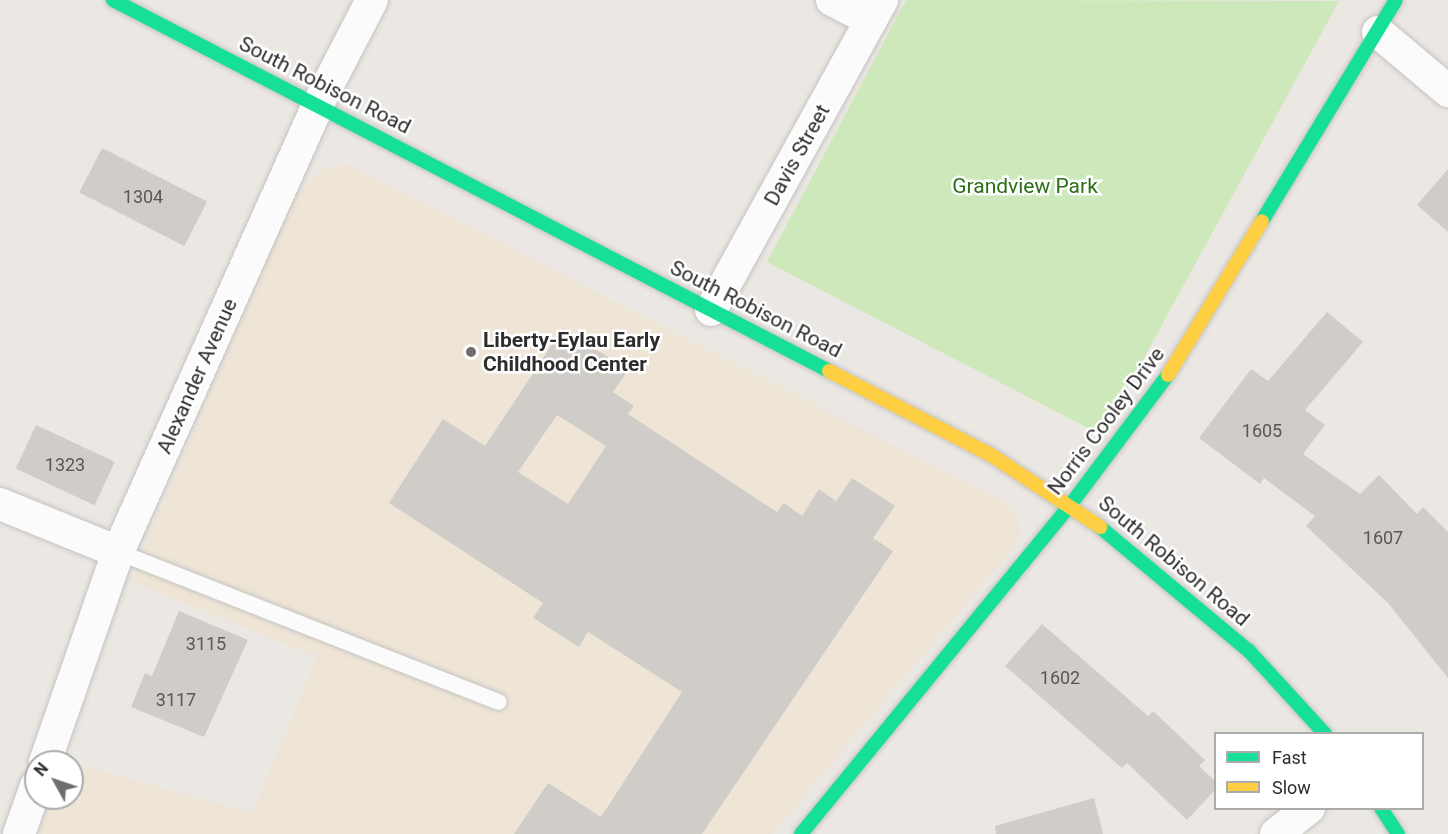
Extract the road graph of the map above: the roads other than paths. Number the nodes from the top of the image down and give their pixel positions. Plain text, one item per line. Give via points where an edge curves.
1 (113, 0) edge
2 (372, 0) edge
3 (832, 0) edge
4 (1396, 0) edge
5 (877, 10) edge
6 (1378, 32) junction
7 (1448, 91) edge
8 (318, 104) junction
9 (711, 310) junction
10 (0, 504) edge
11 (1071, 504) junction
12 (118, 552) junction
13 (498, 702) dead end
14 (1323, 732) edge
15 (49, 750) edge
16 (28, 810) edge
17 (1306, 810) edge
18 (1382, 810) edge
19 (19, 834) edge
20 (801, 834) edge
21 (1276, 834) edge
22 (1398, 834) edge

1 - 8 main road, South Robison Road
2 - 8 street, Alexander Avenue
3 - 5 street
4 - 6 main road, Norris Cooley Drive
5 - 9 street, Davis Street
6 - 7 street
6 - 11 main road, Norris Cooley Drive via 1211,310
8 - 9 main road, South Robison Road
8 - 12 street, Alexander Avenue
9 - 11 main road, South Robison Road via 991,455
10 - 12 street
11 - 14 main road, South Robison Road via 1182,591 1249,651
11 - 20 main road, Norris Cooley Drive
12 - 13 lane
12 - 15 street, Alexander Avenue
16 - 19 street
17 - 21 street
18 - 22 main road

